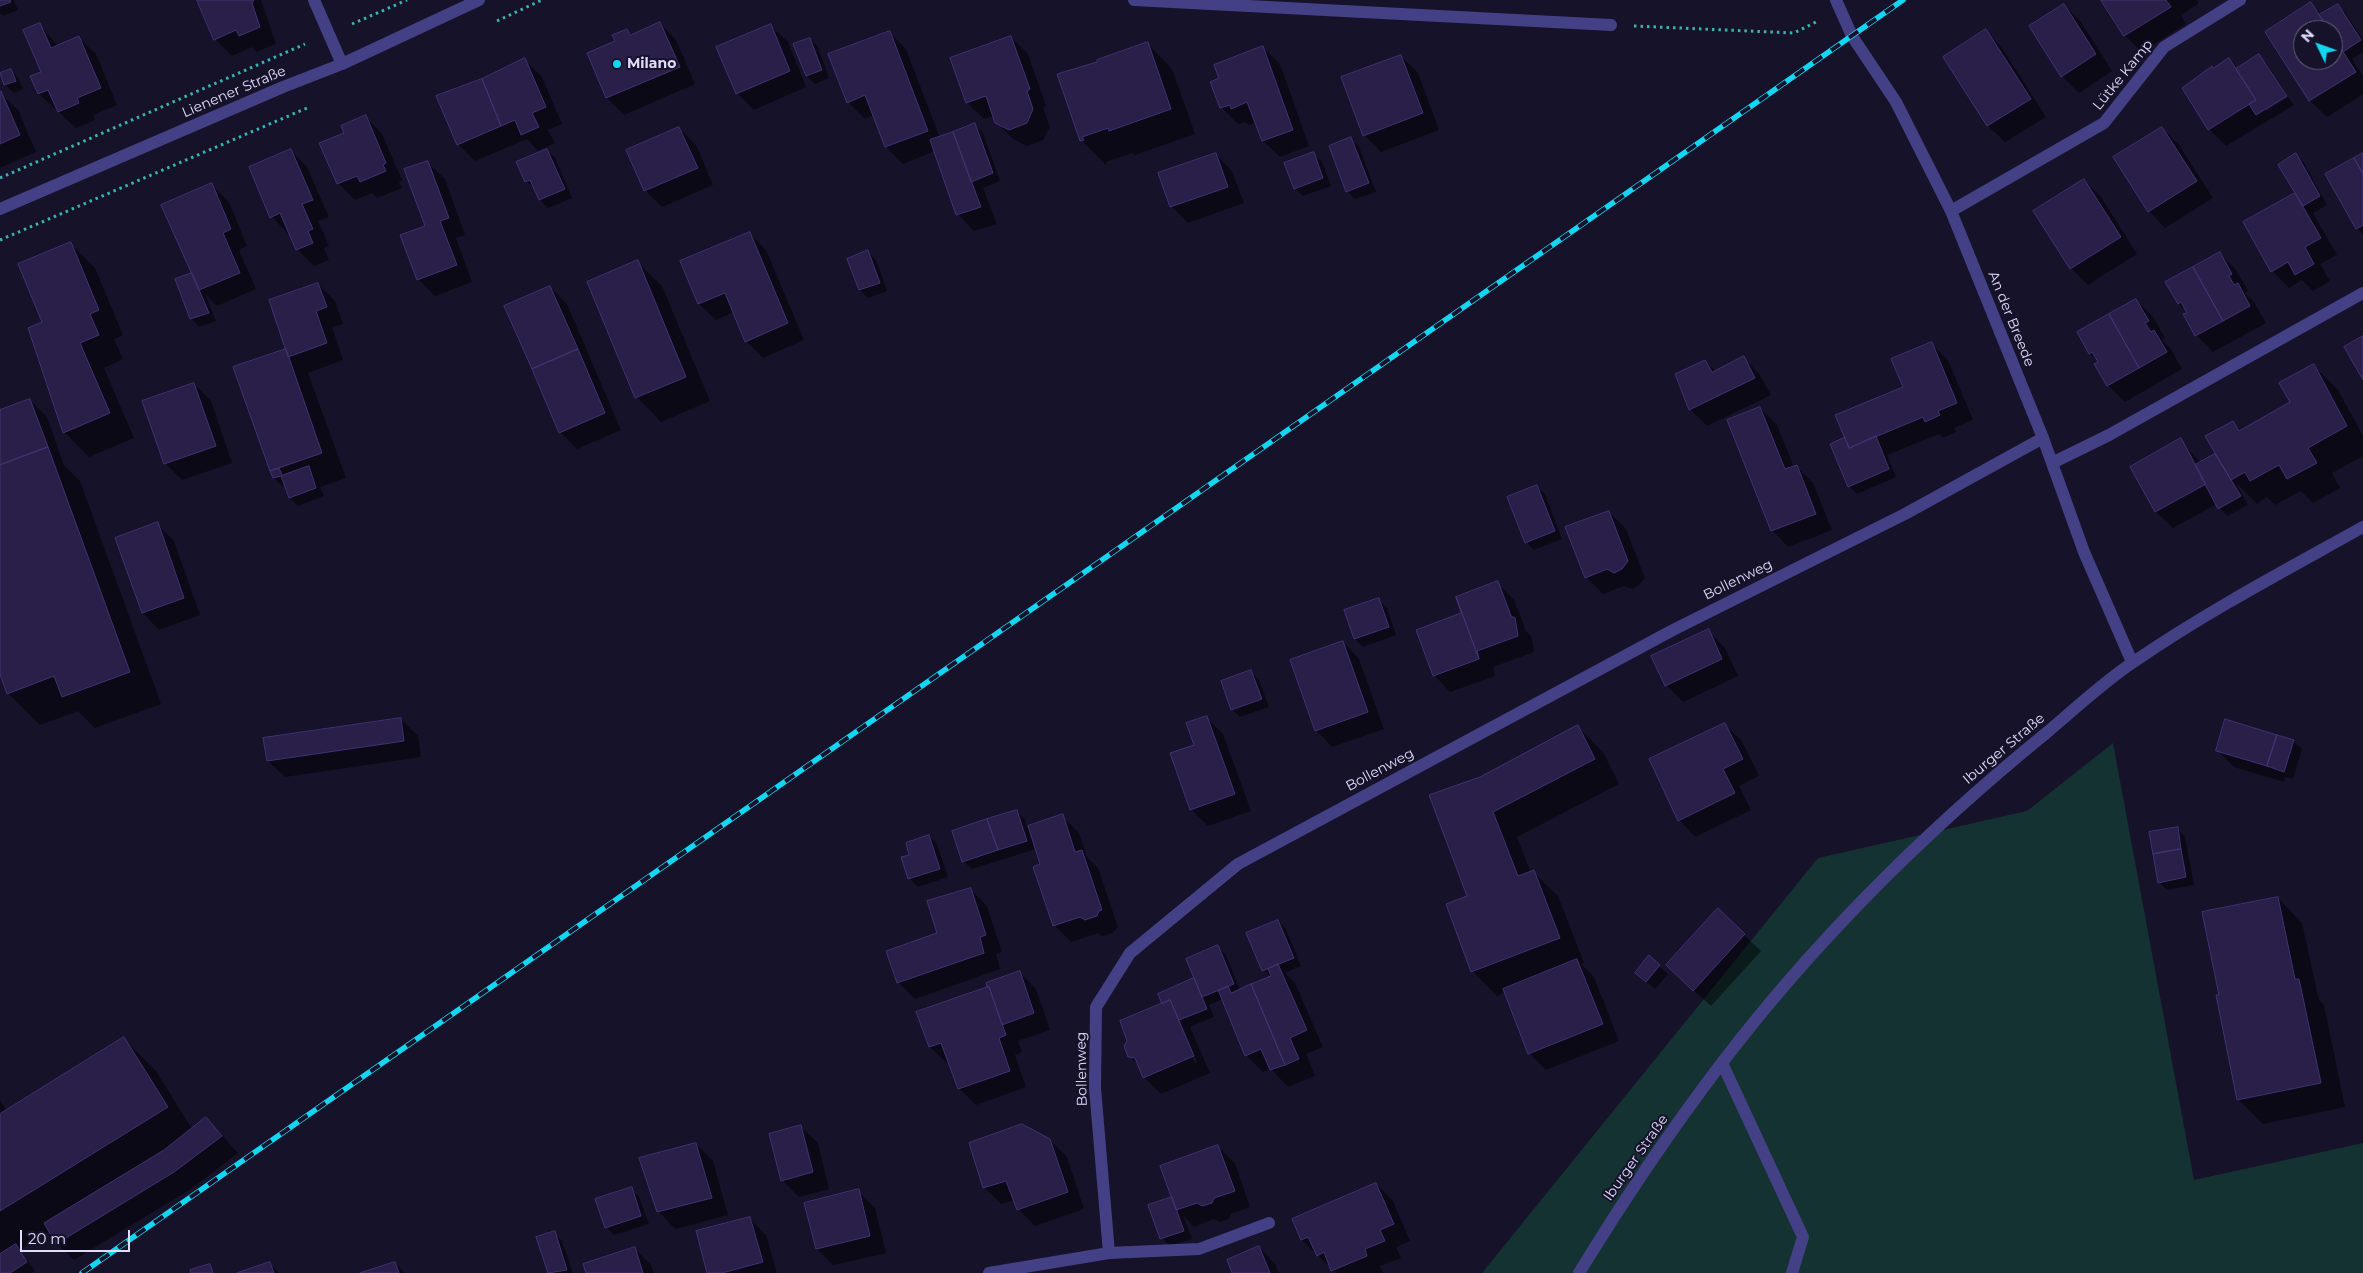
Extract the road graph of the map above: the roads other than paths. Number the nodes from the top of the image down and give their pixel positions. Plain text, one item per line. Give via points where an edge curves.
1 (314, 0) edge
2 (479, 0) edge
3 (1134, 0) edge
4 (2240, 0) edge
5 (1838, 5) edge
6 (1611, 25) road end
7 (342, 64) junction
8 (0, 209) edge
9 (1951, 211) junction
10 (2363, 293) edge
11 (2042, 438) junction
12 (2052, 463) junction
13 (2363, 527) edge
14 (2132, 662) junction
15 (1722, 1063) junction
16 (1269, 1223) dead end
17 (1109, 1253) junction
18 (989, 1273) edge
19 (1578, 1273) edge
20 (1792, 1273) edge

1 - 7 street
2 - 7 street, Lienener Straße
3 - 6 street
4 - 9 street, Lütke Kamp via 2164,47 2104,123
5 - 9 street, An der Breede via 1852,36 1896,102
7 - 8 street, Lienener Straße
9 - 11 street, An der Breede
10 - 12 street via 2109,435
11 - 12 street, An der Breede
11 - 17 street, Bollenweg via 1905,514 1664,634 1238,864 1130,953 1096,1008 1095,1088
12 - 14 street, An der Breede via 2084,552
13 - 14 street, Iburger Straße via 2221,605
14 - 15 street, Iburger Straße via 1995,775 1886,876 1787,984
15 - 19 street, Iburger Straße via 1628,1194
15 - 20 street via 1803,1237
16 - 17 street via 1199,1249
17 - 18 street

